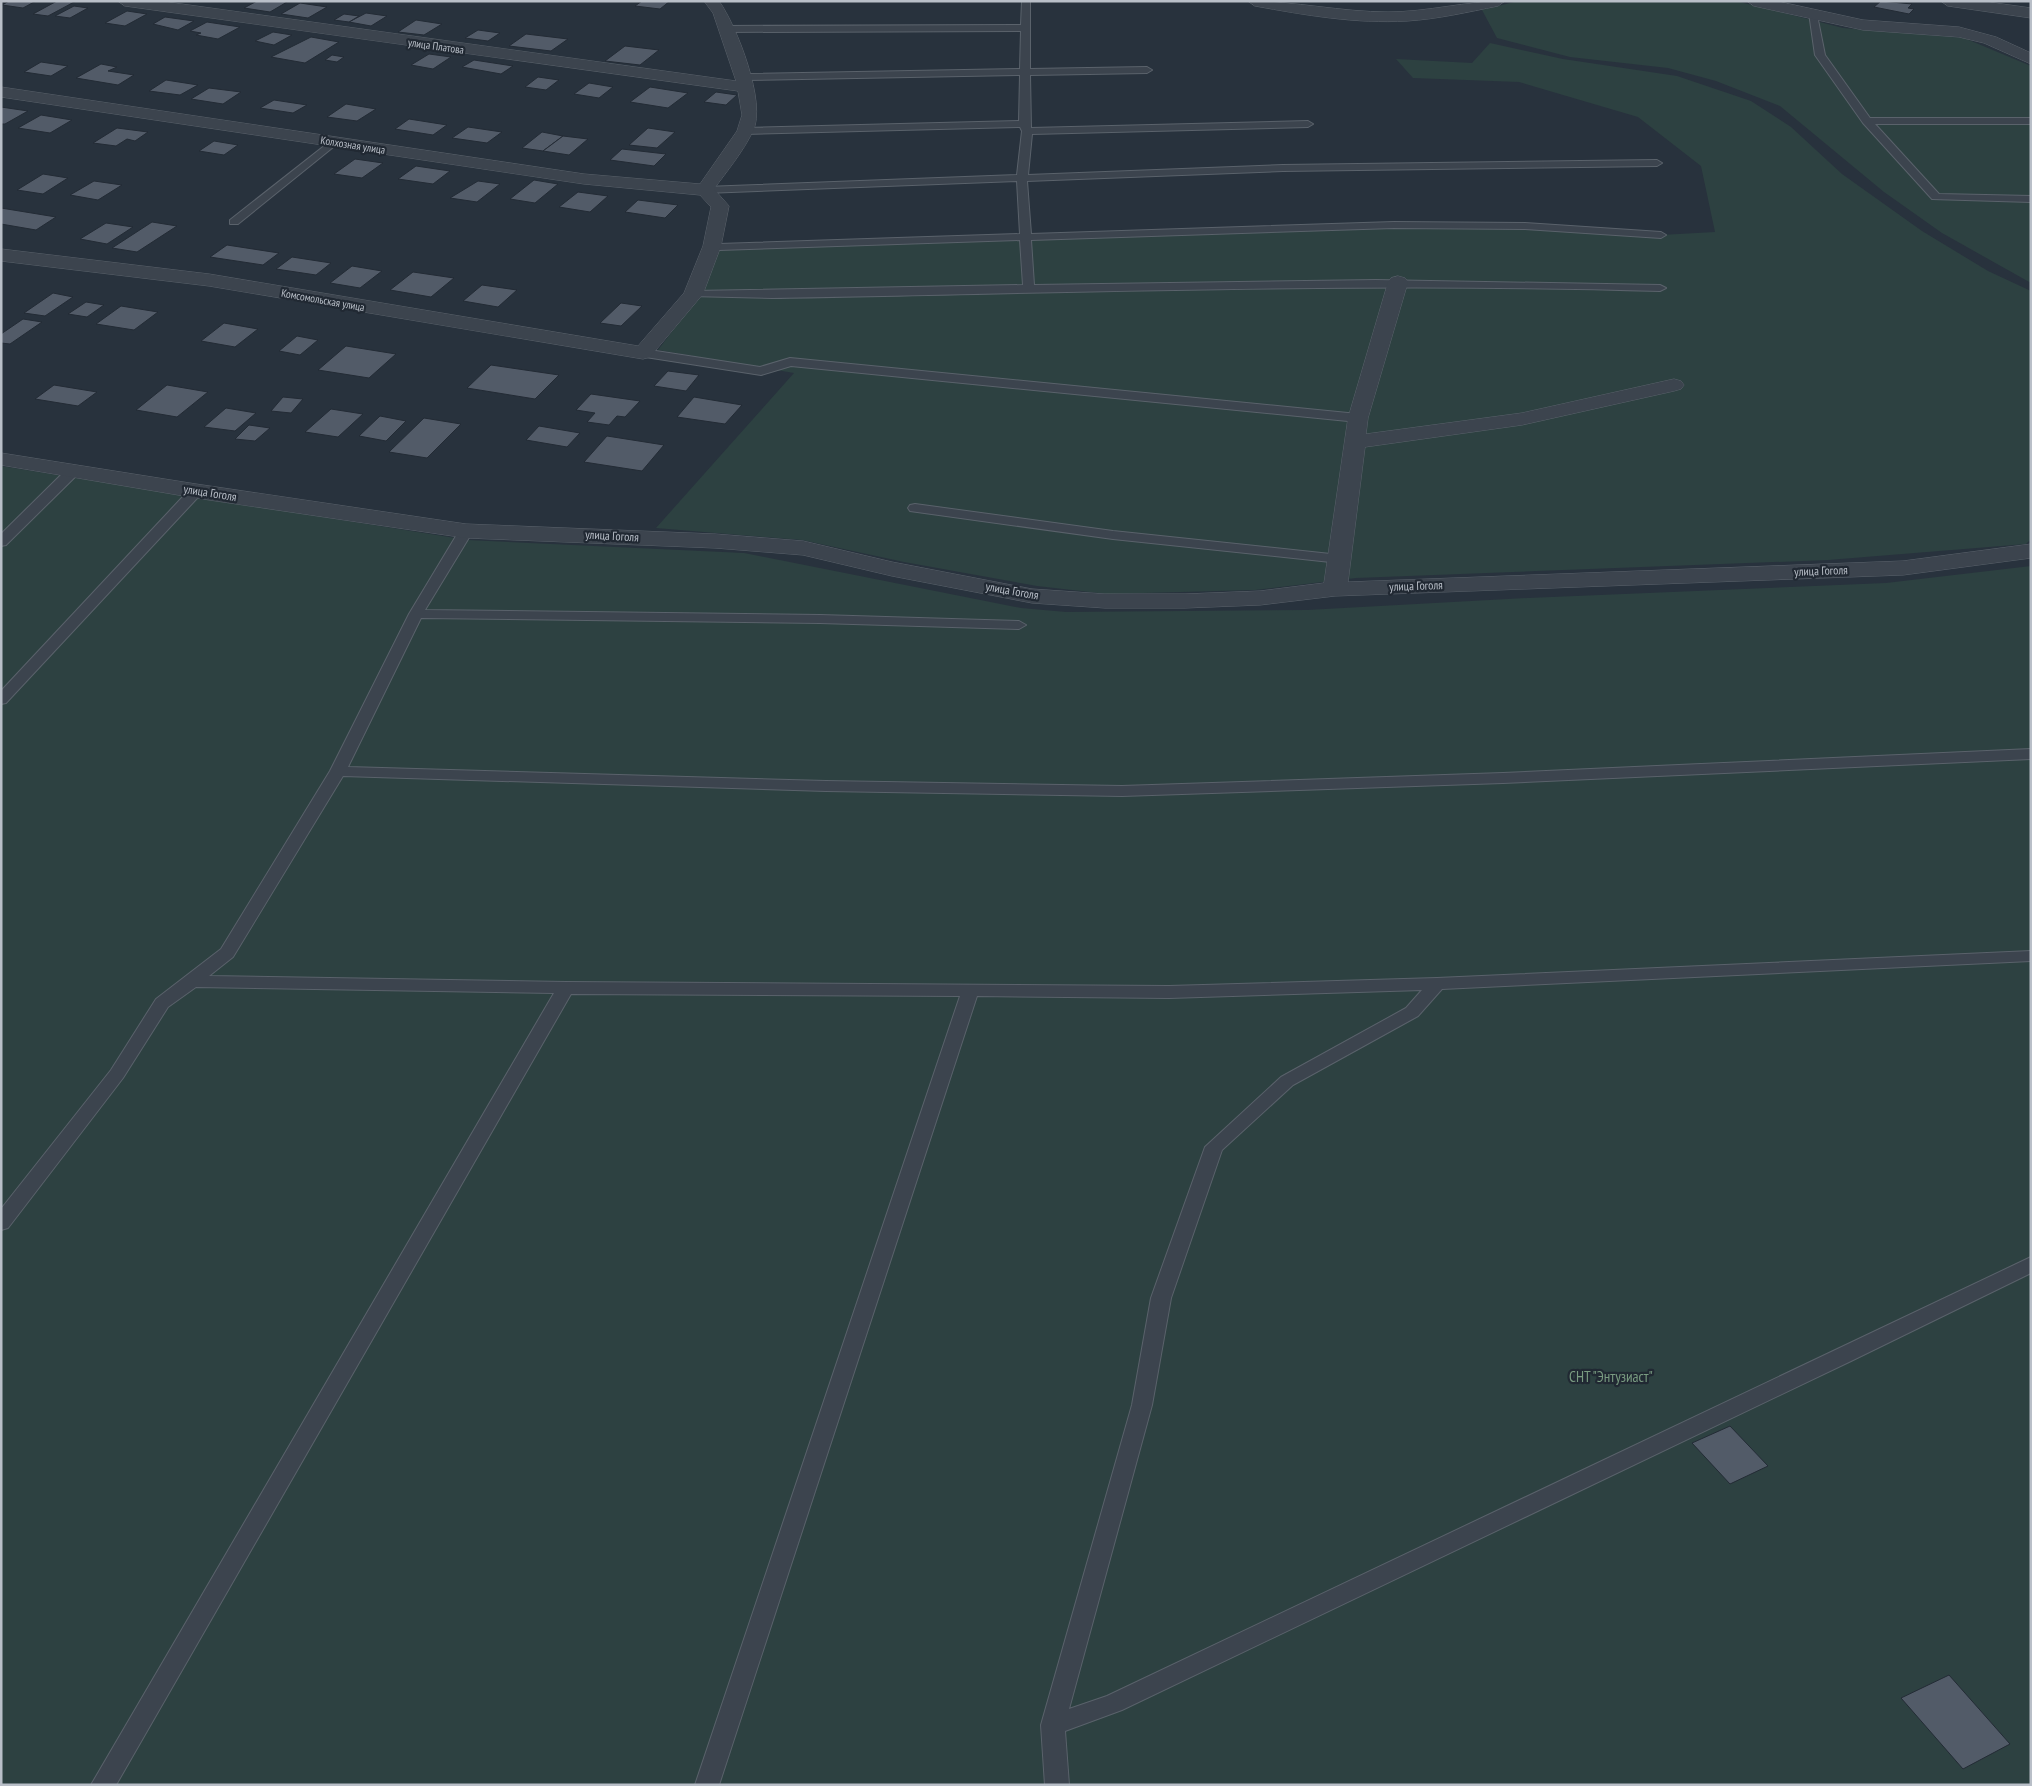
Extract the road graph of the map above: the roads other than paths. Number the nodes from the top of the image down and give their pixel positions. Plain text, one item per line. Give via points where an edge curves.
1 (125, 1) edge
2 (711, 1) edge
3 (1026, 1) edge
4 (1254, 1) edge
5 (1498, 1) edge
6 (1754, 1) edge
7 (1948, 1) edge
8 (1464, 4) edge
9 (2031, 13) edge
10 (1812, 15) junction
11 (725, 28) junction
12 (1025, 28) junction
13 (2031, 59) edge
14 (1147, 70) dead end
15 (1026, 74) junction
16 (745, 82) junction
17 (1, 92) edge
18 (1867, 121) junction
19 (2031, 121) edge
20 (1308, 124) dead end
21 (1026, 128) junction
22 (745, 131) junction
23 (333, 142) junction
24 (1657, 164) dead end
25 (1022, 179) junction
26 (705, 190) junction
27 (2029, 200) edge
28 (234, 222) dead end
29 (1661, 234) dead end
30 (1027, 238) junction
31 (719, 247) dead end
32 (1, 255) edge
33 (1398, 282) junction
34 (1660, 288) dead end
35 (1029, 290) junction
36 (693, 294) junction
37 (643, 353) junction
38 (1674, 385) dead end
39 (1358, 418) junction
40 (1356, 442) junction
41 (1, 459) edge
42 (73, 471) junction
43 (196, 491) junction
44 (915, 508) dead end
45 (466, 531) junction
46 (1, 542) edge
47 (2031, 551) edge
48 (1340, 559) junction
49 (1336, 589) junction
50 (416, 614) junction
51 (1019, 625) dead end
52 (1, 700) edge
53 (2031, 754) edge
54 (338, 771) junction
55 (2031, 956) edge
56 (192, 980) junction
57 (1437, 984) junction
58 (566, 988) junction
59 (970, 989) junction
60 (1, 1223) edge
61 (2031, 1264) edge
62 (1053, 1725) junction
63 (103, 1785) edge
64 (707, 1785) edge
65 (1056, 1785) edge

1 - 16 street, улица Платова
2 - 11 street
3 - 12 lane
4 - 8 street via 1361,16 1405,16
5 - 8 street
6 - 10 street
7 - 9 street
10 - 13 street via 1863,25 1959,32 1990,40
10 - 18 lane via 1820,55
11 - 12 lane
11 - 16 street
12 - 15 lane
14 - 15 lane
15 - 16 lane
15 - 21 lane
16 - 22 street via 750,115
17 - 23 street, Колхозная улица
18 - 19 lane
18 - 27 lane via 1936,197
20 - 21 lane
21 - 22 lane
21 - 25 lane
22 - 26 street
23 - 26 street, Колхозная улица via 584,179
23 - 28 lane
24 - 25 lane via 1282,168
25 - 26 lane
25 - 30 lane
26 - 36 street via 720,206 712,246
29 - 30 lane via 1526,226 1394,225
30 - 31 lane
30 - 35 lane
32 - 37 street, Комсомольская улица via 209,280
33 - 34 lane
33 - 35 lane
33 - 39 street
35 - 36 lane
36 - 37 street
37 - 39 lane via 761,371 790,362
38 - 40 street via 1522,419
39 - 40 street
40 - 48 street
41 - 42 street, улица Гоголя
42 - 43 street, улица Гоголя
42 - 46 lane
43 - 45 street, улица Гоголя
43 - 52 lane
44 - 48 lane via 1113,535
45 - 49 street, улица Гоголя via 715,541 804,548 1032,596 1105,601 1260,598
45 - 50 lane
47 - 49 street, улица Гоголя via 1903,568
48 - 49 street
50 - 51 lane
50 - 54 lane
53 - 54 lane via 1513,778 1122,791
54 - 56 lane via 227,953
55 - 57 lane
56 - 58 lane
56 - 60 lane via 162,1003 117,1074
57 - 59 lane via 1169,992
57 - 62 lane via 1412,1012 1287,1081 1214,1147 1161,1298 1142,1405
58 - 59 lane
58 - 63 lane
59 - 64 lane
61 - 62 lane via 1114,1703
62 - 65 lane

